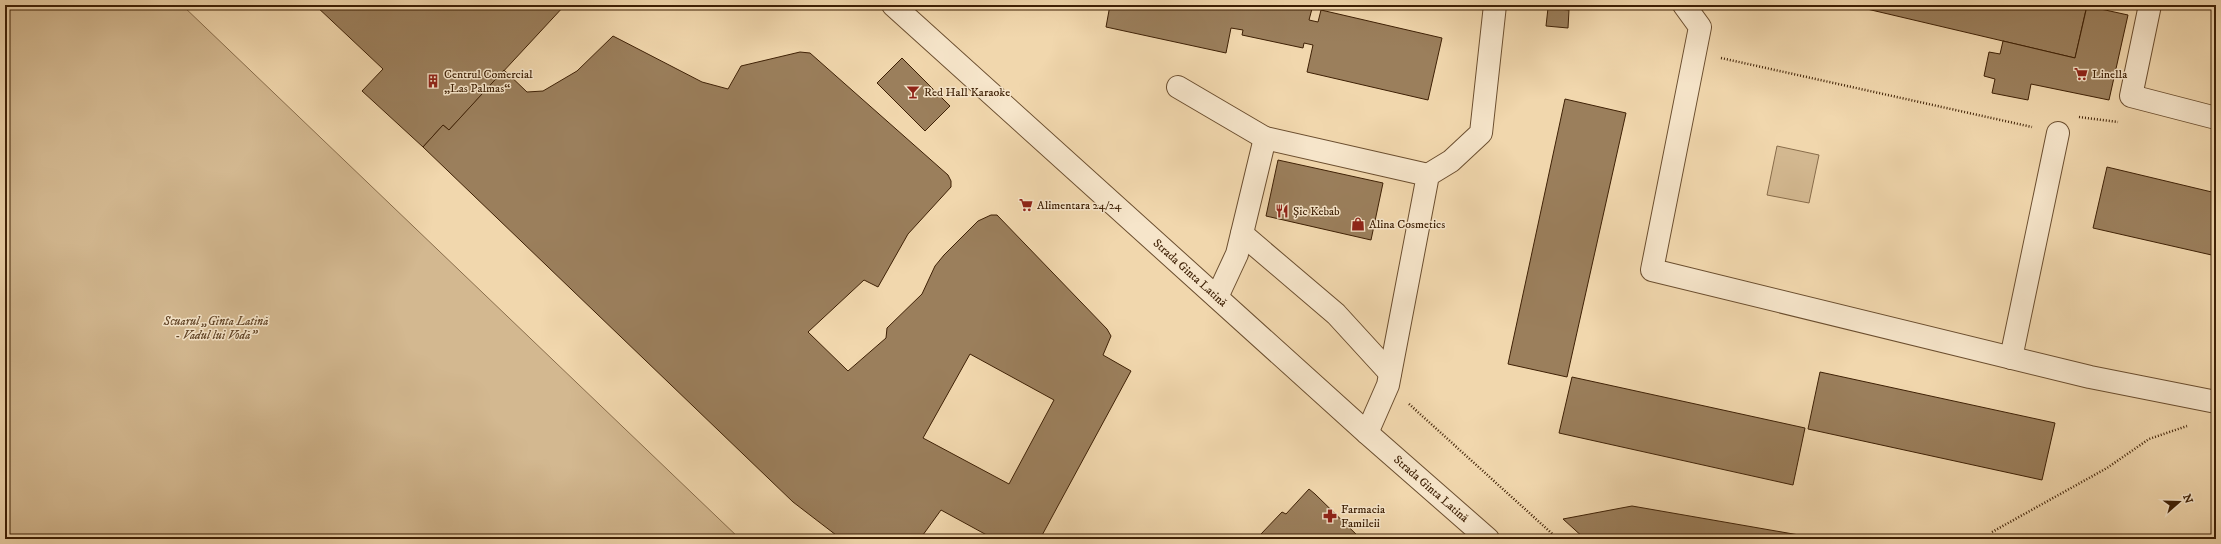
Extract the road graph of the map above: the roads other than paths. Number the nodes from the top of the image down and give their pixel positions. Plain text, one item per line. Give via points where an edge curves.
1 (893, 5) edge
2 (1495, 5) edge
3 (1684, 5) edge
4 (2150, 5) edge
5 (1178, 87) dead end
6 (2216, 118) edge
7 (2058, 133) road end
8 (1265, 138) junction
9 (1428, 175) junction
10 (1242, 234) junction
11 (1216, 297) junction
12 (2011, 358) junction
13 (1389, 379) junction
14 (2216, 402) edge
15 (1366, 433) junction
16 (1488, 539) edge

1 - 11 street, Strada Ginta Latină
2 - 9 street via 1481,133 1451,161
3 - 12 street via 1700,27 1652,270
4 - 6 street via 2131,96
5 - 8 street
7 - 12 street
8 - 9 street
8 - 10 street
9 - 13 street
10 - 11 street via 1237,254
10 - 13 street via 1336,314
11 - 15 street, Strada Ginta Latină
12 - 14 street
13 - 15 street
15 - 16 street, Strada Ginta Latină

